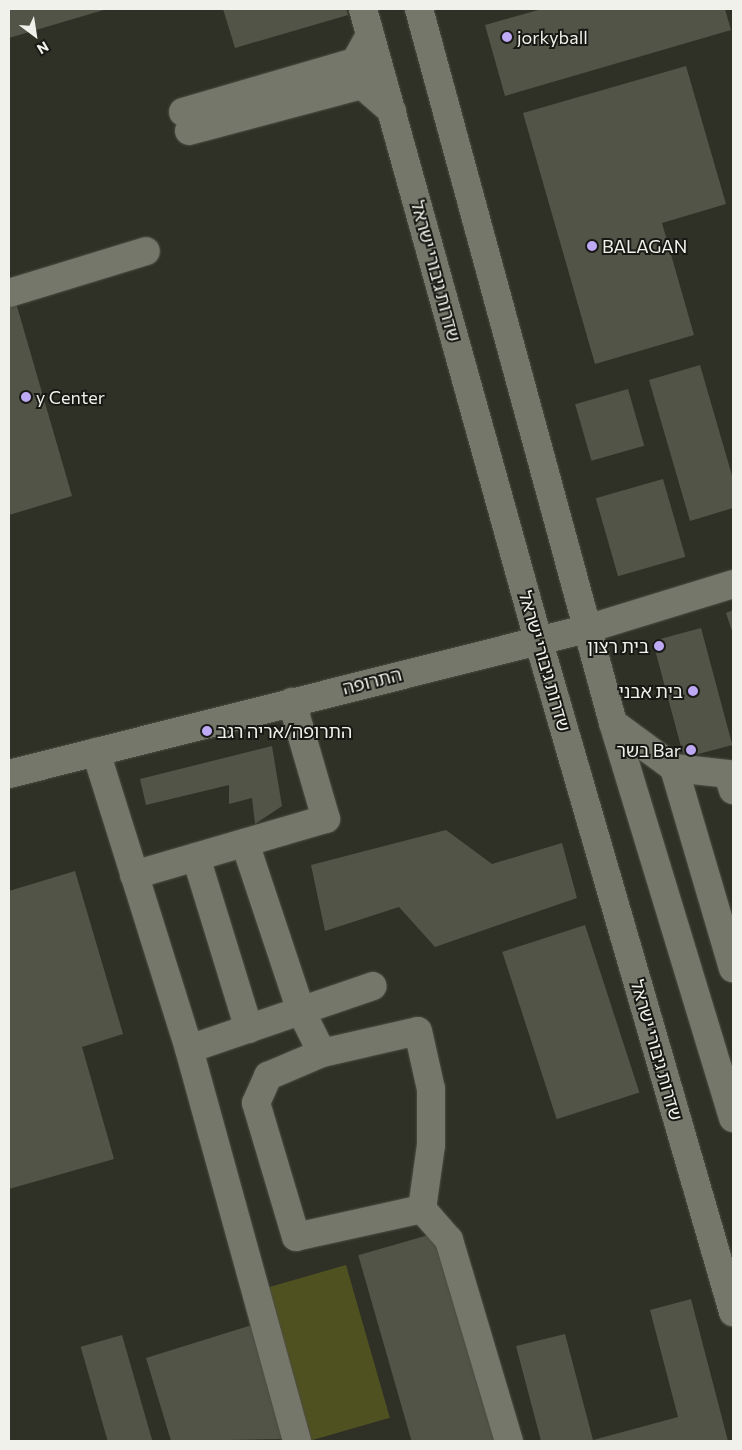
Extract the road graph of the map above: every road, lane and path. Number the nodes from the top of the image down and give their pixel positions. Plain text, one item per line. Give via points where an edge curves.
1 (363, 9) edge
2 (419, 9) edge
3 (370, 36) junction
4 (392, 111) junction
5 (146, 251) dead end
6 (9, 293) edge
7 (733, 584) edge
8 (590, 628) junction
9 (538, 639) junction
10 (292, 702) junction
11 (613, 723) junction
12 (96, 752) junction
13 (674, 768) junction
14 (9, 774) edge
15 (732, 778) edge
16 (245, 843) junction
17 (196, 857) junction
18 (134, 875) junction
19 (724, 896) edge
20 (733, 968) edge
21 (373, 986) dead end
22 (301, 1011) junction
23 (249, 1028) junction
24 (189, 1049) junction
25 (322, 1052) junction
26 (733, 1118) edge
27 (422, 1209) junction
28 (733, 1312) edge
29 (297, 1441) edge
30 (509, 1441) edge

1 - 3 street, שדרות גיבורי ישראל
2 - 8 street
3 - 4 street, שדרות גיבורי ישראל
3 - 4 street via 355,62 186,121 362,84
4 - 9 street, שדרות גיבורי ישראל
5 - 6 street
7 - 8 street, התרופה
8 - 9 street, התרופה
8 - 11 street
9 - 10 street, התרופה
9 - 28 street, שדרות גיבורי ישראל
10 - 12 street, התרופה
10 - 16 street via 326,819
11 - 13 street
11 - 26 street
12 - 14 street, התרופה
12 - 18 street
13 - 15 street
13 - 19 street
16 - 17 street
16 - 22 street
17 - 18 street
17 - 23 street
18 - 24 street
19 - 20 street
21 - 22 street
22 - 23 street
22 - 25 street
23 - 24 street
24 - 29 street
25 - 27 street via 418,1032 431,1089 431,1145
25 - 27 street via 268,1076 256,1103 296,1237
27 - 30 street via 449,1240

